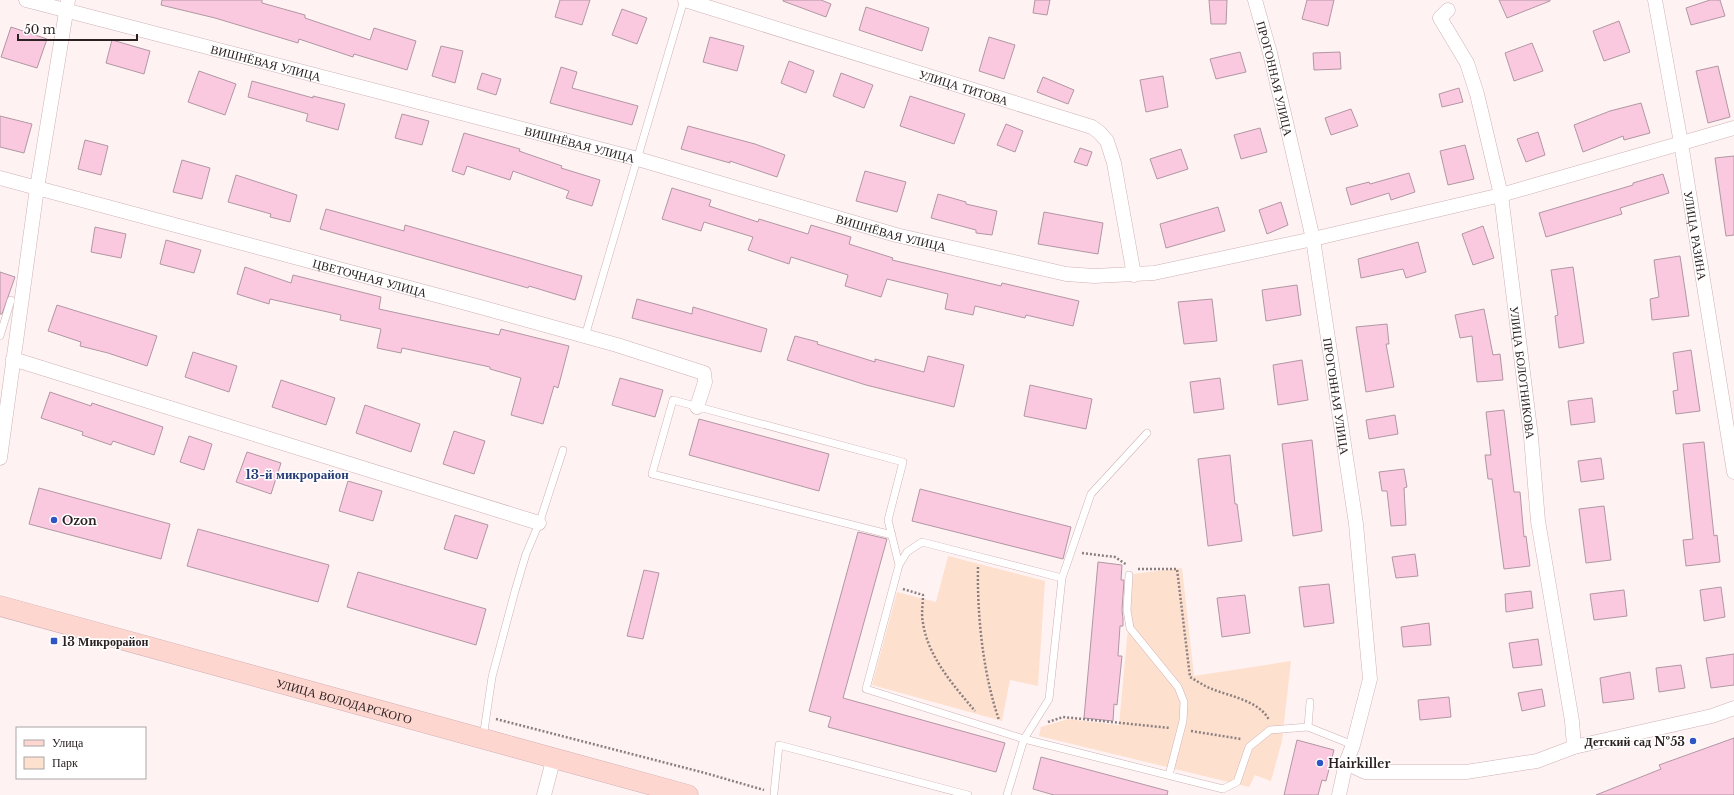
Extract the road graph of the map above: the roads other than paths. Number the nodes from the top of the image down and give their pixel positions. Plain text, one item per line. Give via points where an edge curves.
1 (26, 0) edge
2 (684, 0) edge
3 (1255, 0) edge
4 (1655, 0) edge
5 (67, 6) edge
6 (1448, 10) dead end
7 (1734, 128) edge
8 (1681, 142) junction
9 (638, 159) junction
10 (0, 178) edge
11 (37, 188) junction
12 (1501, 195) junction
13 (1313, 239) junction
14 (1134, 275) junction
15 (11, 300) dead end
16 (0, 336) edge
17 (585, 336) junction
18 (13, 359) junction
19 (4, 391) edge
20 (697, 407) junction
21 (1147, 433) dead end
22 (563, 450) dead end
23 (0, 458) edge
24 (1734, 472) edge
25 (539, 523) junction
26 (892, 535) junction
27 (899, 565) junction
28 (1129, 575) dead end
29 (1062, 578) junction
30 (0, 606) edge
31 (1310, 702) dead end
32 (1734, 708) edge
33 (1308, 727) junction
34 (483, 739) junction
35 (1024, 739) junction
36 (1353, 745) junction
37 (1574, 747) junction
38 (554, 757) junction
39 (1346, 763) junction
40 (1169, 775) junction
41 (774, 793) road end
42 (544, 795) edge
43 (688, 795) edge
44 (968, 795) edge
45 (1007, 795) edge
46 (1339, 795) edge

1 - 5 street, ВИШНЁВАЯ УЛИЦА
2 - 9 lane
2 - 14 street, УЛИЦА ТИТОВА via 1092,127 1106,141 1114,163
3 - 13 street, ПРОГОННАЯ УЛИЦА via 1270,53
4 - 8 street, УЛИЦА РАЗИНА
5 - 9 street, ВИШНЁВАЯ УЛИЦА
5 - 11 street
6 - 12 street, УЛИЦА БОЛОТНИКОВА via 1440,18 1467,63
7 - 8 street, ВИШНЁВАЯ УЛИЦА
8 - 12 street, ВИШНЁВАЯ УЛИЦА
8 - 24 street, УЛИЦА РАЗИНА
9 - 14 street, ВИШНЁВАЯ УЛИЦА via 896,235 1066,274
9 - 17 lane
10 - 11 street, ЦВЕТОЧНАЯ УЛИЦА
11 - 17 street, ЦВЕТОЧНАЯ УЛИЦА
11 - 18 street
12 - 13 street, ВИШНЁВАЯ УЛИЦА
12 - 37 street, УЛИЦА БОЛОТНИКОВА via 1531,437 1538,521 1572,721
13 - 14 street, ВИШНЁВАЯ УЛИЦА
13 - 36 street, ПРОГОННАЯ УЛИЦА via 1356,524 1370,679
15 - 16 lane
17 - 20 street, ЦВЕТОЧНАЯ УЛИЦА via 704,373 705,382
18 - 19 street
18 - 25 street
19 - 23 street
20 - 26 lane via 903,462 888,520
20 - 26 lane via 673,400 652,474
21 - 29 lane via 1091,494
22 - 25 lane
25 - 34 lane via 526,554 492,677
26 - 27 lane
27 - 29 lane via 907,552 922,542
27 - 35 lane via 866,689
28 - 40 lane via 1127,610 1130,628 1178,687 1184,702 1184,721
29 - 35 lane via 1050,699
30 - 34 main road, УЛИЦА ВОЛОДАРСКОГО
31 - 33 lane
32 - 37 street via 1712,716
33 - 36 lane
33 - 40 lane via 1270,730 1249,747 1237,782 1223,789
34 - 38 main road, УЛИЦА ВОЛОДАРСКОГО
35 - 40 lane
35 - 45 lane
36 - 39 street, ПРОГОННАЯ УЛИЦА
37 - 39 street via 1537,761 1466,772 1365,772
38 - 42 street
38 - 43 main road, УЛИЦА ВОЛОДАРСКОГО
39 - 46 street, ПРОГОННАЯ УЛИЦА
41 - 44 lane via 779,745

